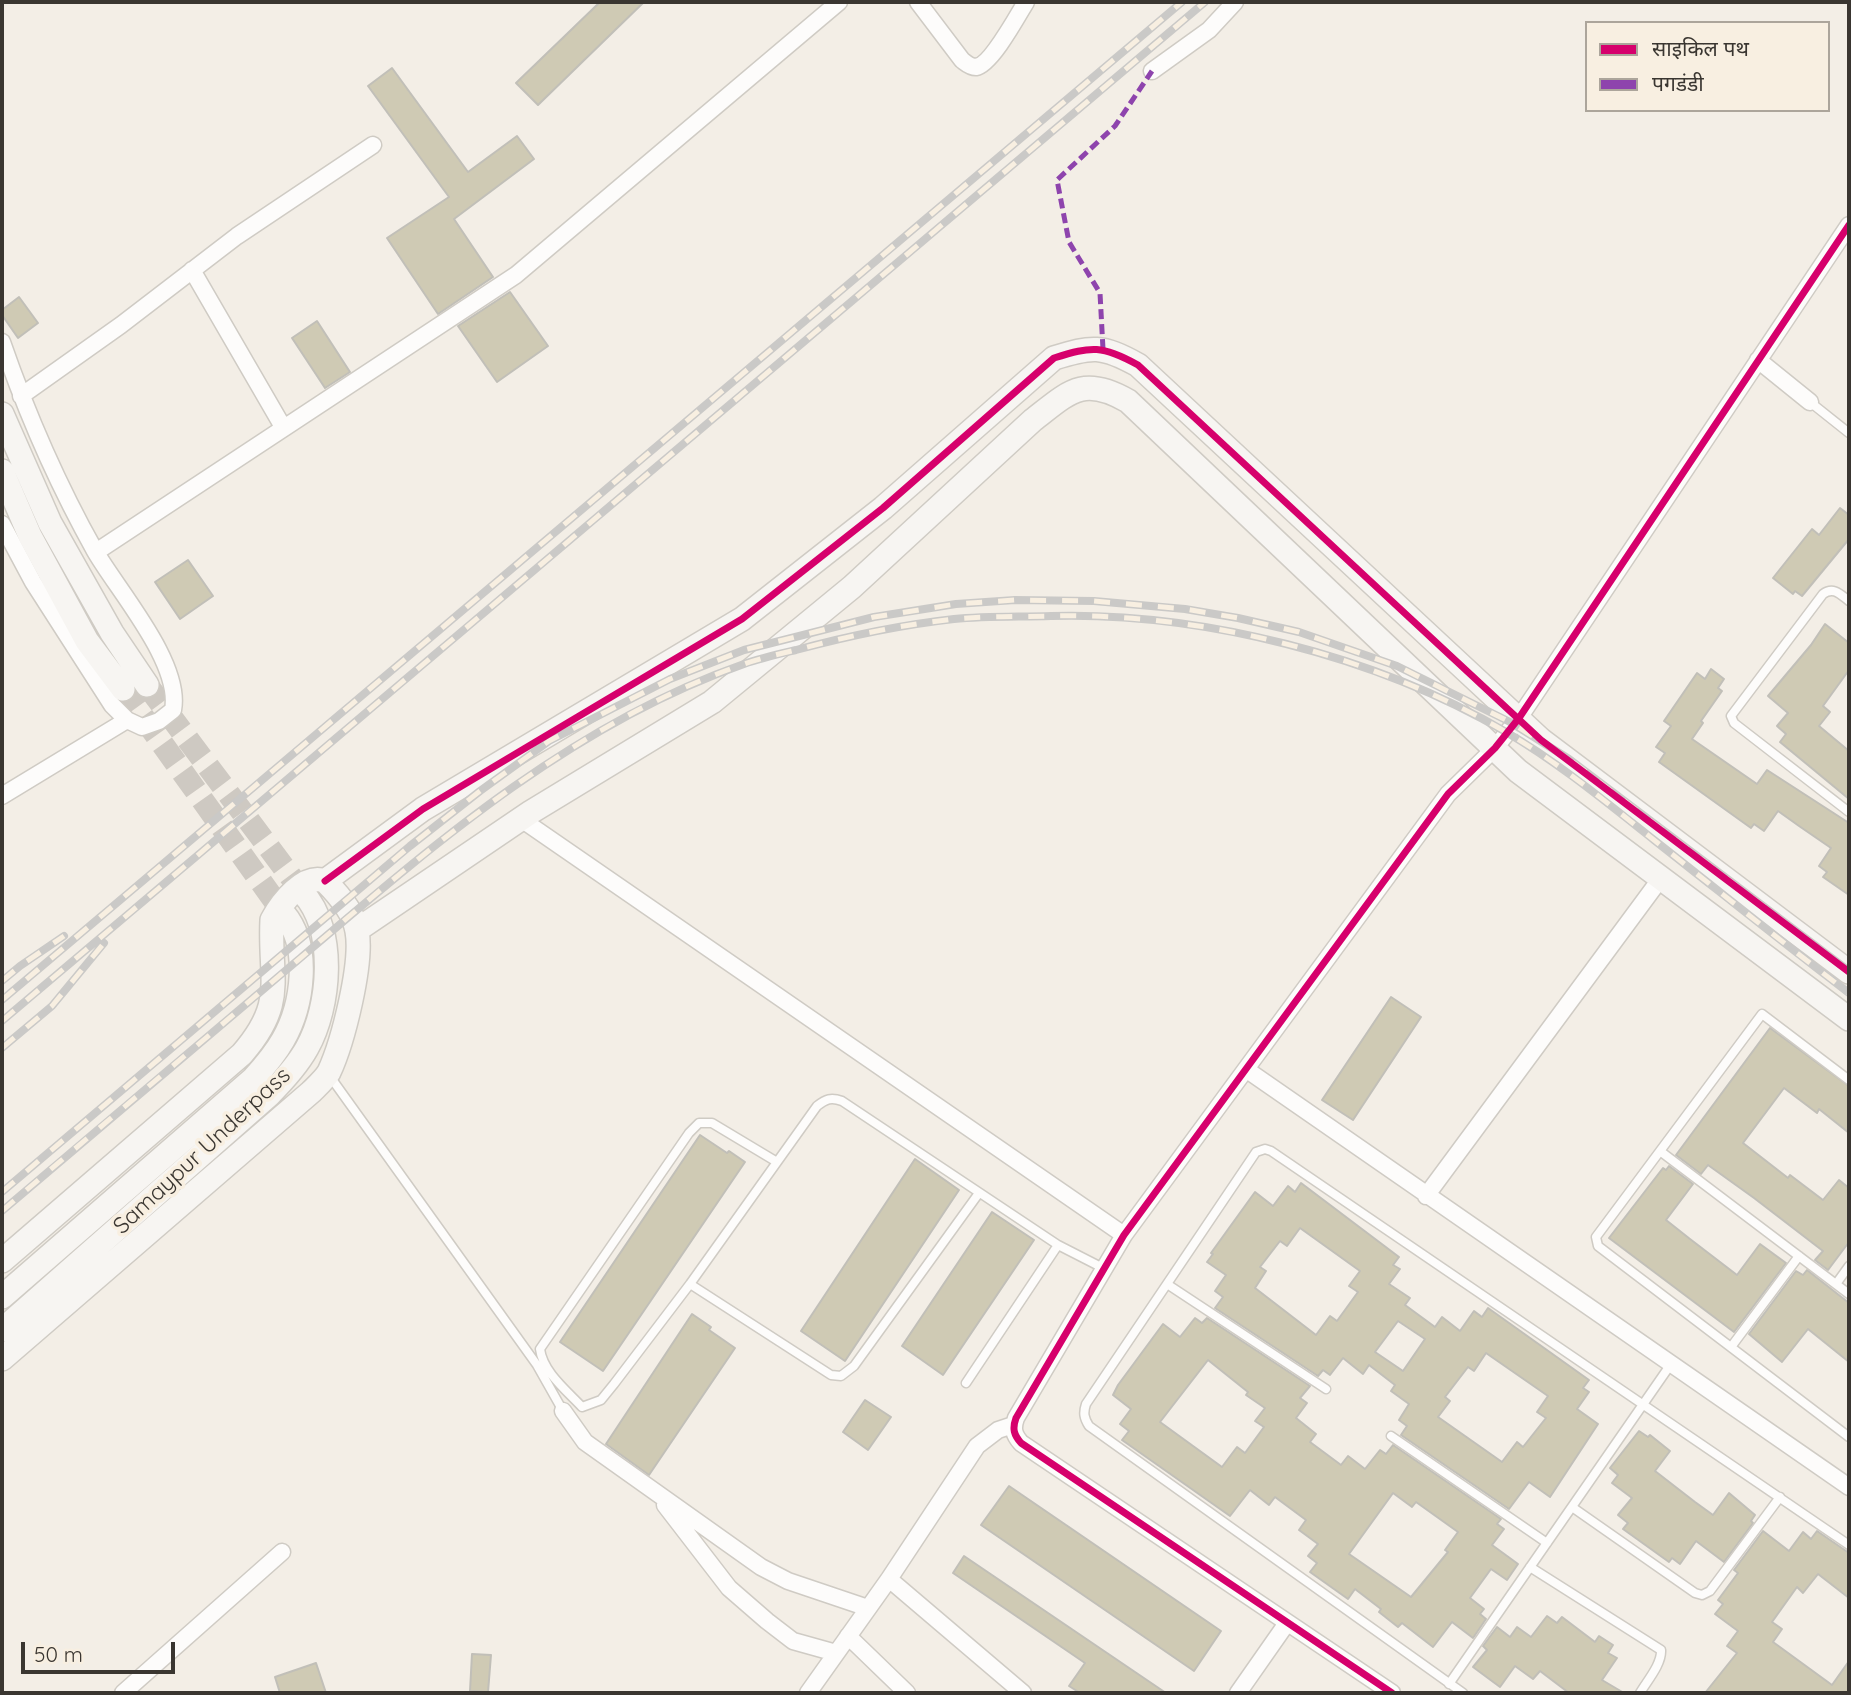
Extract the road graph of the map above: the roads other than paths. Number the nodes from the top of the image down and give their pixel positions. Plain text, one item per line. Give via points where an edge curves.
1 (839, 2) edge
2 (918, 2) edge
3 (1026, 2) edge
4 (1235, 2) edge
5 (1152, 71) dead end
6 (373, 145) dead end
7 (1849, 225) edge
8 (192, 270) junction
9 (2, 342) edge
10 (1103, 349) junction
11 (1758, 360) junction
12 (1097, 387) junction
13 (21, 396) junction
14 (1810, 402) joint
15 (2, 414) edge
16 (283, 427) junction
17 (1849, 433) edge
18 (2, 471) edge
19 (2, 524) edge
20 (6, 545) edge
21 (96, 552) junction
22 (1849, 601) edge
23 (147, 685) tunnel mouth
24 (123, 689) tunnel mouth
25 (1519, 718) junction
26 (127, 720) junction
27 (1496, 748) junction
28 (2, 796) edge
29 (1849, 812) edge
30 (521, 819) junction
31 (1661, 878) junction
32 (325, 881) junction
33 (303, 893) tunnel mouth
34 (284, 914) tunnel mouth
35 (357, 930) junction
36 (1849, 972) edge
37 (1849, 1019) edge
38 (1247, 1070) junction
39 (328, 1074) junction
40 (1849, 1080) edge
41 (1660, 1150) junction
42 (777, 1162) junction
43 (979, 1192) junction
44 (1426, 1196) junction
45 (1124, 1235) junction
46 (1058, 1245) junction
47 (1800, 1256) junction
48 (2, 1261) edge
49 (1849, 1266) edge
50 (1103, 1268) junction
51 (690, 1284) junction
52 (1167, 1284) junction
53 (1836, 1284) junction
54 (1849, 1294) edge
55 (2, 1297) edge
56 (2, 1330) edge
57 (1731, 1347) junction
58 (2, 1359) edge
59 (1671, 1364) junction
60 (966, 1383) dead end
61 (1326, 1389) dead end
62 (1643, 1404) junction
63 (564, 1410) joint
64 (1013, 1425) junction
65 (1391, 1436) dead end
66 (1849, 1437) edge
67 (1849, 1487) edge
68 (652, 1488) junction
69 (1780, 1497) junction
70 (1572, 1507) junction
71 (1547, 1543) junction
72 (1849, 1545) edge
73 (282, 1552) dead end
74 (1530, 1567) junction
75 (889, 1578) junction
76 (868, 1608) junction
77 (1287, 1623) junction
78 (848, 1636) junction
79 (836, 1653) junction
80 (1449, 1684) junction
81 (123, 1693) edge
82 (808, 1693) edge
83 (907, 1693) edge
84 (1023, 1693) edge
85 (1238, 1693) edge
86 (1392, 1693) edge
87 (1463, 1693) edge
88 (1640, 1693) edge

1 - 16 street via 516,275
2 - 3 street via 962,60 977,67 993,53
4 - 5 street via 1209,30
6 - 8 street
7 - 11 street
8 - 13 street
8 - 16 street
9 - 13 street
10 - 12 street
10 - 25 street via 1138,365
10 - 32 street via 1083,349 1054,358 883,508 742,619 423,809
11 - 14 street
11 - 25 street
12 - 27 street via 1128,401
12 - 30 street via 1077,389 1033,420 852,587 712,702
13 - 21 street
14 - 17 lane
15 - 23 street via 50,523
16 - 21 street
18 - 24 street via 30,536 87,640
19 - 20 street
20 - 26 street via 112,705
21 - 26 street via 146,628 176,696 173,710 159,722 142,727
22 - 29 lane via 1835,591 1824,594 1731,720
25 - 27 street
25 - 36 street via 1541,740
26 - 28 street
27 - 31 street via 1518,771
27 - 38 street via 1448,793
30 - 35 street
30 - 45 street
31 - 37 street
31 - 44 street
32 - 35 street via 353,917
32 - 48 street via 304,882 272,920 273,1000 255,1039
33 - 56 street, Samaypur Underpass via 319,915 326,969 313,1035 300,1058 269,1095
34 - 55 street, Samaypur Underpass via 298,937 300,984 289,1028 274,1053 253,1079
35 - 39 street via 352,998
38 - 44 street
38 - 45 street
39 - 58 street
39 - 63 lane via 537,1365
40 - 41 lane via 1762,1014
41 - 47 lane
41 - 57 lane via 1596,1242
42 - 43 lane via 817,1106 834,1098
42 - 51 lane
42 - 51 lane via 712,1123 694,1127 540,1349 541,1357 582,1407 601,1400
43 - 46 lane
43 - 51 lane via 854,1366 841,1376 831,1376
44 - 59 street
45 - 50 street
46 - 50 lane
46 - 60 lane
47 - 53 lane
47 - 57 lane
49 - 53 lane
50 - 64 street
52 - 61 lane
52 - 62 lane via 1256,1152 1265,1149
52 - 80 lane via 1086,1404 1085,1419
53 - 54 lane
57 - 66 lane
59 - 62 lane
59 - 67 street
62 - 69 lane
62 - 70 lane
63 - 68 street via 584,1442
64 - 75 street via 977,1446
64 - 77 street via 1014,1436 1021,1443
65 - 71 lane
68 - 76 street via 761,1567
68 - 79 street via 729,1588 793,1641
69 - 70 lane via 1710,1591 1702,1595
69 - 72 lane
70 - 71 lane
71 - 74 lane
73 - 81 street
74 - 80 lane
74 - 88 lane via 1661,1650 1662,1656
75 - 76 street
75 - 84 street
76 - 78 street
77 - 85 street
77 - 86 street
78 - 79 street
78 - 83 street
79 - 82 street
80 - 87 lane

